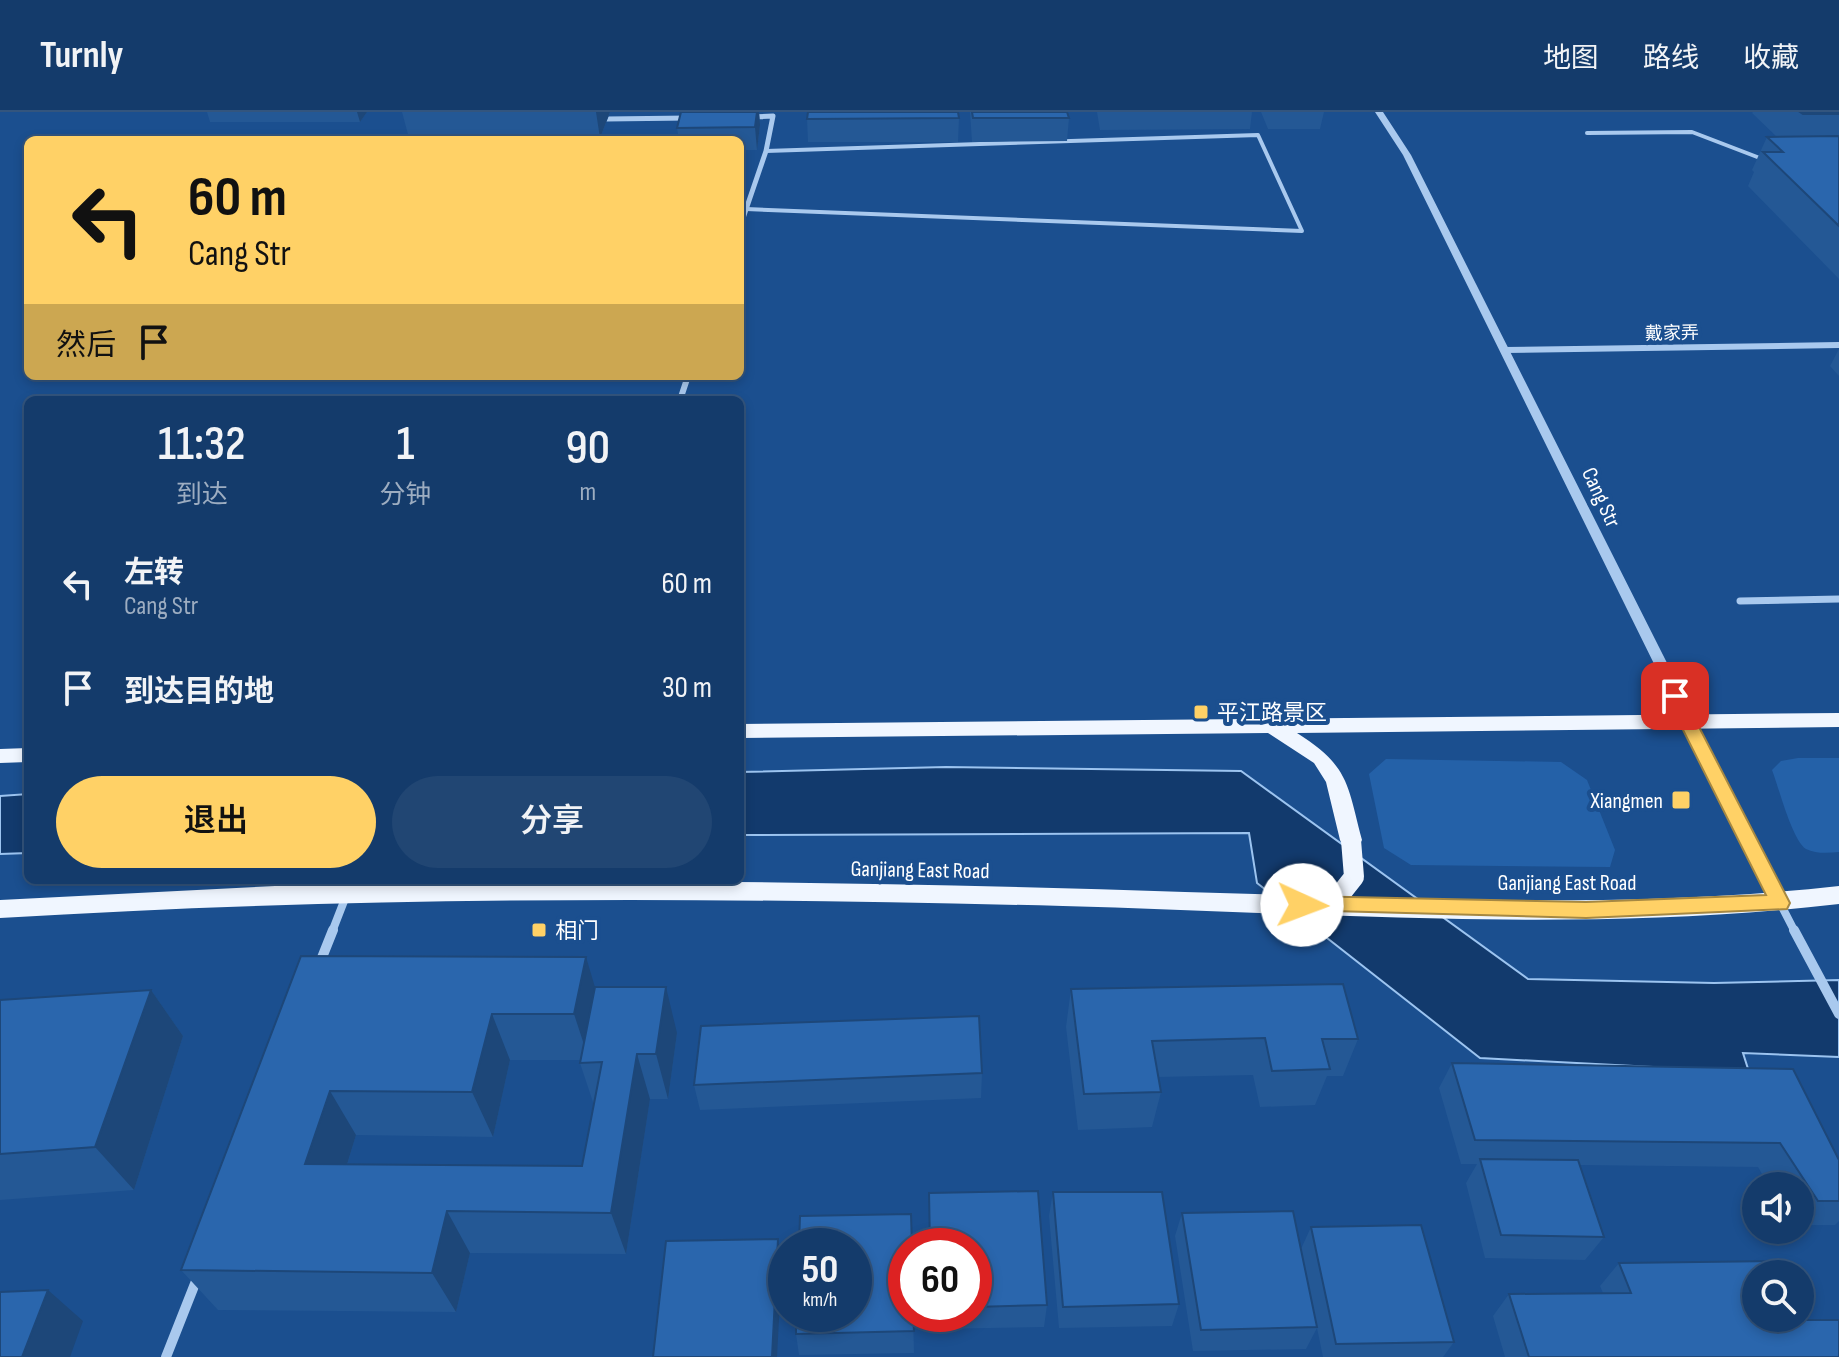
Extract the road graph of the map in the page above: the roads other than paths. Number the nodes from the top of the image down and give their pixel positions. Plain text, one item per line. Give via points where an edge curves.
1 (579, 112) edge
2 (1379, 112) edge
3 (697, 117) edge
4 (743, 117) edge
5 (1587, 133) dead end
6 (766, 151) junction
7 (1777, 160) edge
8 (746, 209) junction
9 (744, 215) edge
10 (1839, 345) edge
11 (1505, 350) junction
12 (1839, 599) edge
13 (1740, 601) dead end
14 (1839, 720) edge
15 (1687, 723) junction
16 (1272, 726) junction
17 (744, 731) edge
18 (24, 755) edge
19 (0, 756) edge
20 (347, 893) junction
21 (1839, 895) edge
22 (1780, 903) junction
23 (1331, 906) junction
24 (0, 909) edge
25 (313, 980) edge
26 (1839, 1014) edge
27 (200, 1270) edge
28 (166, 1357) edge

1 - 3 street via 606,119
2 - 11 street, Cang Str via 1407,155
4 - 6 street via 773,116
5 - 7 street via 1692,132 1762,160
6 - 8 street
6 - 8 lane via 1258,135 1302,231
8 - 9 street
10 - 11 street, 戴家弄
11 - 15 street, Cang Str
12 - 13 street
14 - 15 main road
15 - 16 main road
15 - 22 street, Cang Str
16 - 17 main road
16 - 23 main road, bridge via 1321,758 1336,781 1357,869 1352,887
18 - 19 main road
20 - 23 main road, Ganjiang East Road via 729,892
20 - 24 main road, Ganjiang East Road
20 - 25 street
21 - 22 main road, Ganjiang East Road
22 - 23 main road, Ganjiang East Road via 1586,910
22 - 26 street
27 - 28 street

